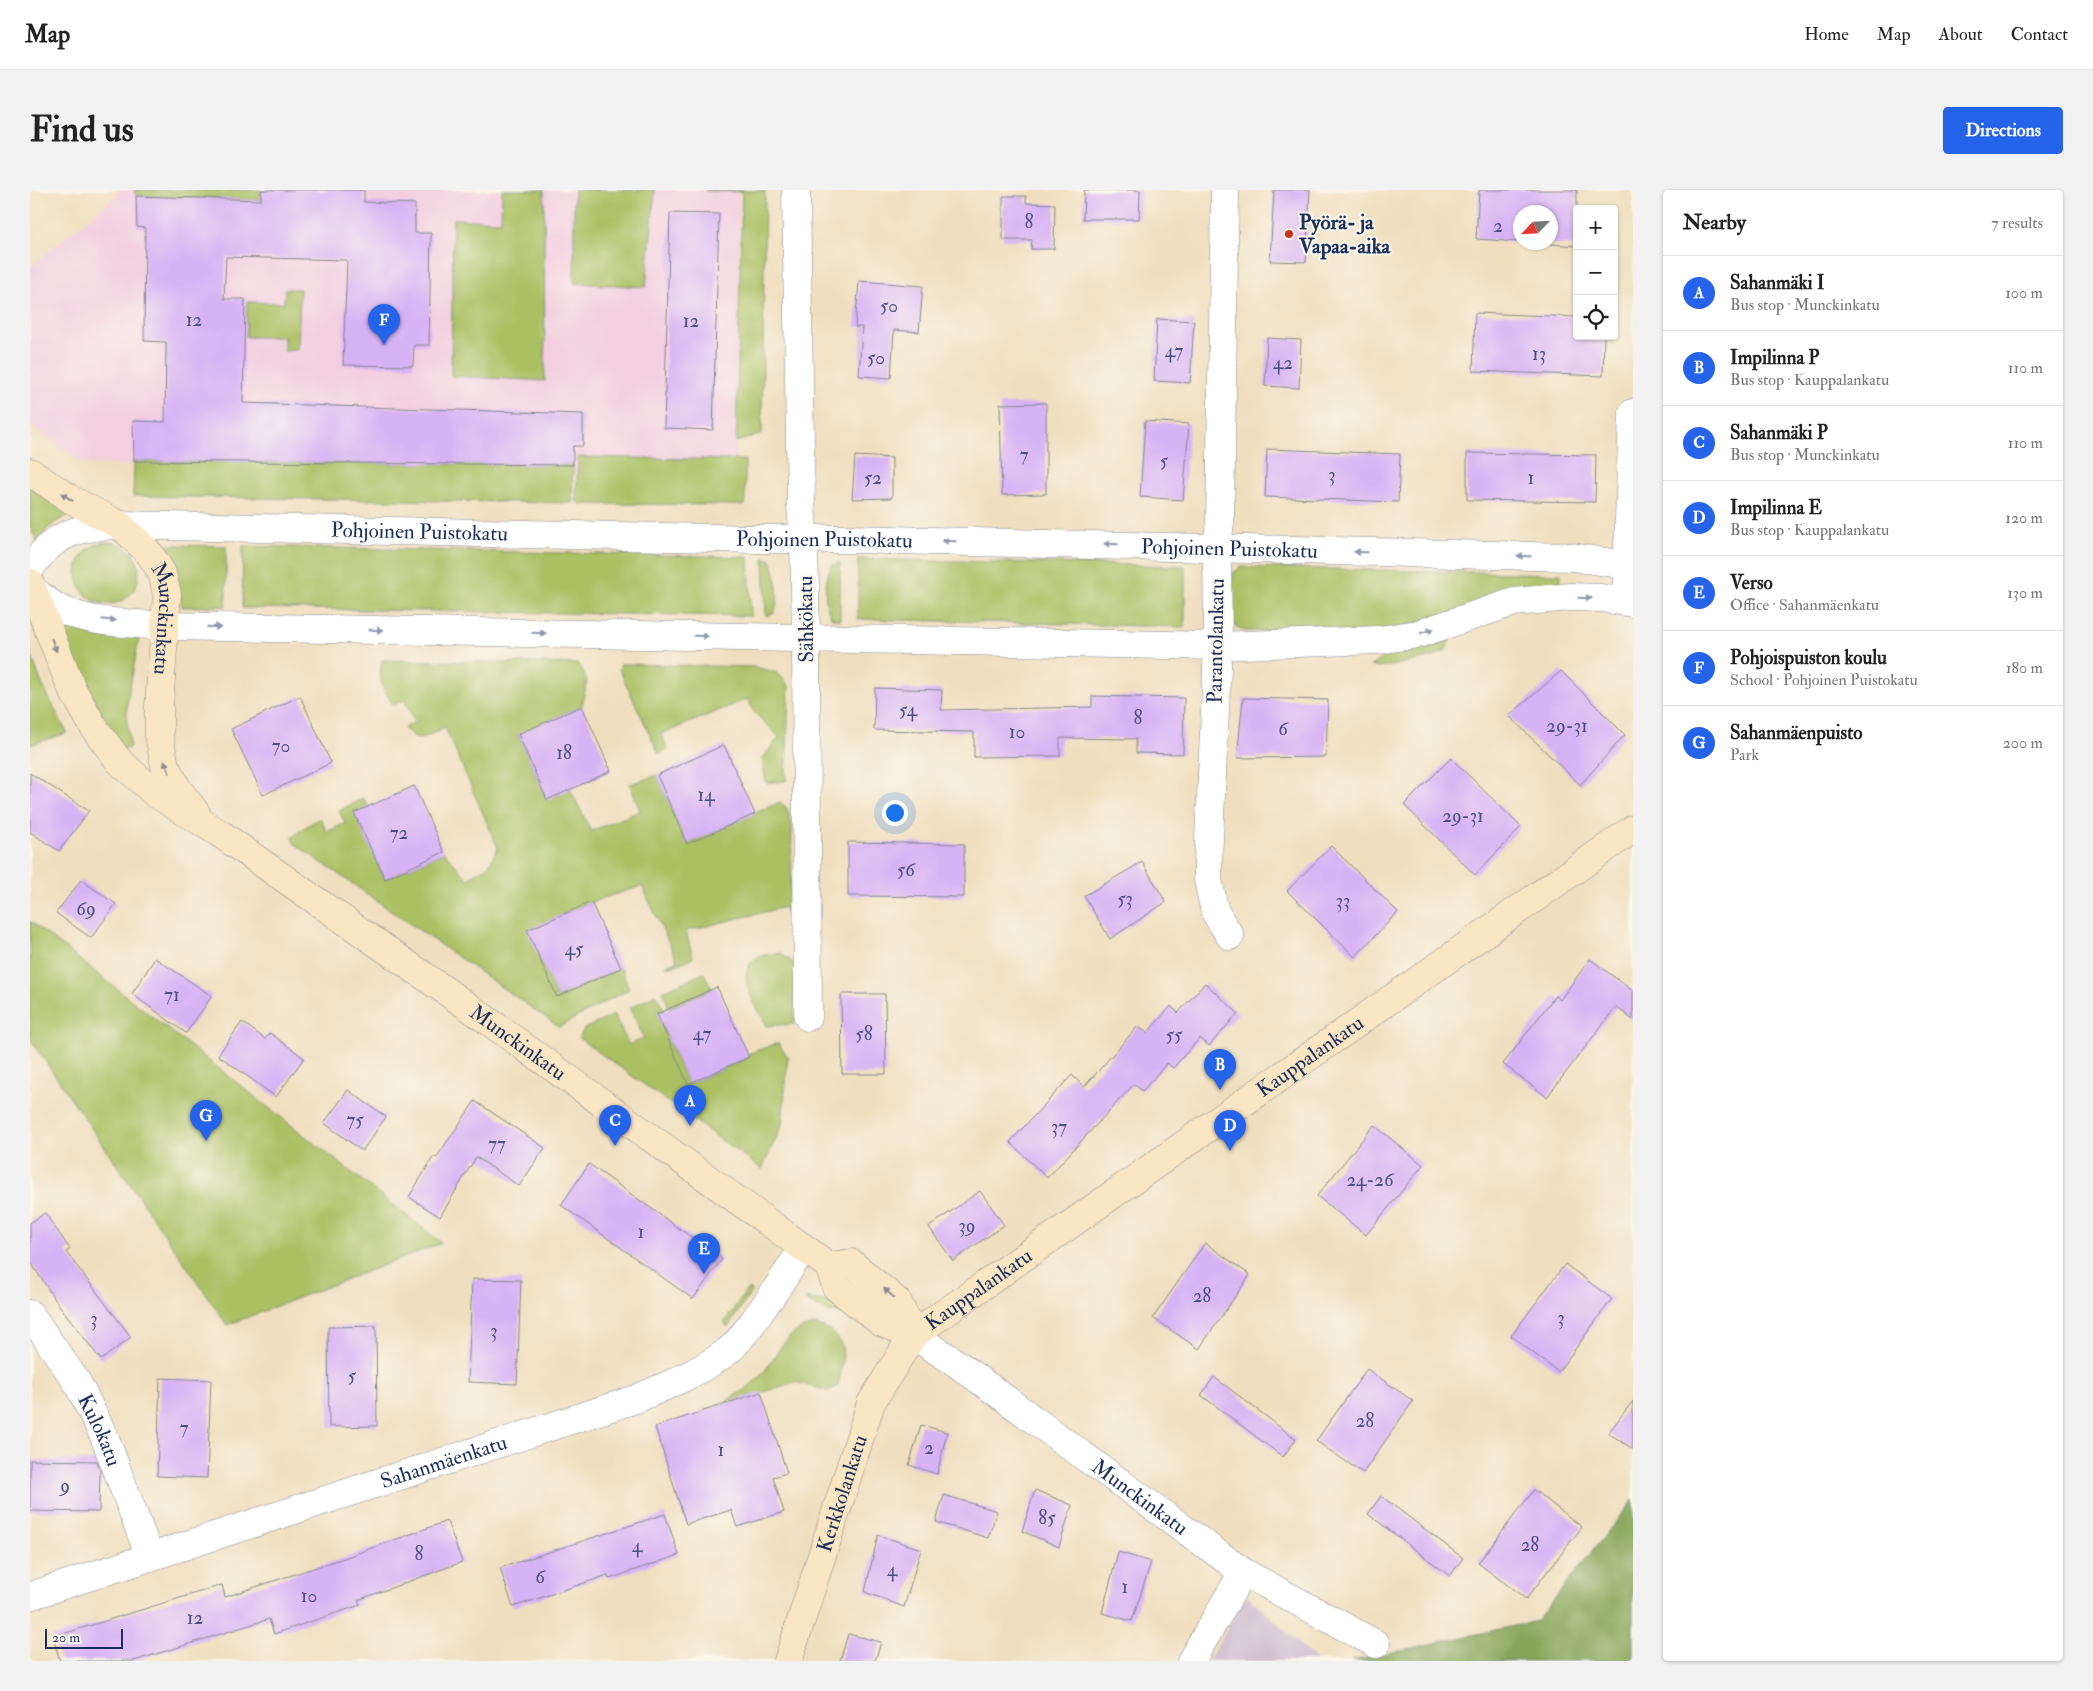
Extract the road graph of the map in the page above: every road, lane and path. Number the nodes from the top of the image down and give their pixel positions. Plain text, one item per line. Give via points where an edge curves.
1 (796, 190) edge
2 (1225, 190) edge
3 (1633, 413) edge
4 (30, 472) edge
5 (120, 525) junction
6 (804, 538) junction
7 (1217, 547) junction
8 (1630, 569) edge
9 (31, 581) edge
10 (1629, 602) edge
11 (165, 626) junction
12 (806, 639) junction
13 (1218, 646) junction
14 (202, 823) junction
15 (1633, 829) edge
16 (1230, 936) dead end
17 (808, 1018) dead end
18 (803, 1248) junction
19 (30, 1314) edge
20 (913, 1335) junction
21 (150, 1558) junction
22 (1243, 1572) junction
23 (30, 1596) edge
24 (1376, 1644) dead end
25 (788, 1661) edge
26 (1192, 1661) edge

1 - 6 street, Sähkökatu
2 - 7 street, Parantolankatu
3 - 8 street
5 -> 4 main road, Munckinkatu via 72,500
5 - 6 street, Pohjoinen Puistokatu
5 - 9 street, Pohjoinen Puistokatu via 92,526 73,531 36,560
5 - 11 main road, Munckinkatu via 150,554 162,573 167,594
7 -> 6 street, Pohjoinen Puistokatu
6 - 12 street, Sähkökatu
8 -> 7 street, Pohjoinen Puistokatu via 1572,557
7 - 13 street, Parantolankatu
8 - 10 street
9 -> 11 street via 57,608 74,614 92,619
9 -> 14 main road, Munckinkatu via 72,689 95,729 119,761 149,787
13 -> 10 street via 1380,640 1418,634 1514,602 1571,597
11 -> 12 street
14 -> 11 main road, Munckinkatu via 165,766 159,735
12 - 13 street
12 - 17 street, Sähkökatu
13 - 16 street, Parantolankatu via 1208,880 1215,912
14 - 18 main road, Munckinkatu via 473,1010
15 - 20 main road, Kauppalankatu
18 - 20 main road, Munckinkatu via 829,1266 836,1287 882,1323
18 - 21 street, Sahanmäenkatu via 740,1339 709,1364 682,1379 636,1399
19 - 21 street, Kulokatu via 76,1382 104,1436
20 - 22 street, Munckinkatu
20 - 25 main road, Kerkkolankatu via 871,1403
21 - 23 street, Sahanmäenkatu
22 - 24 street, Munckinkatu
22 - 26 street

